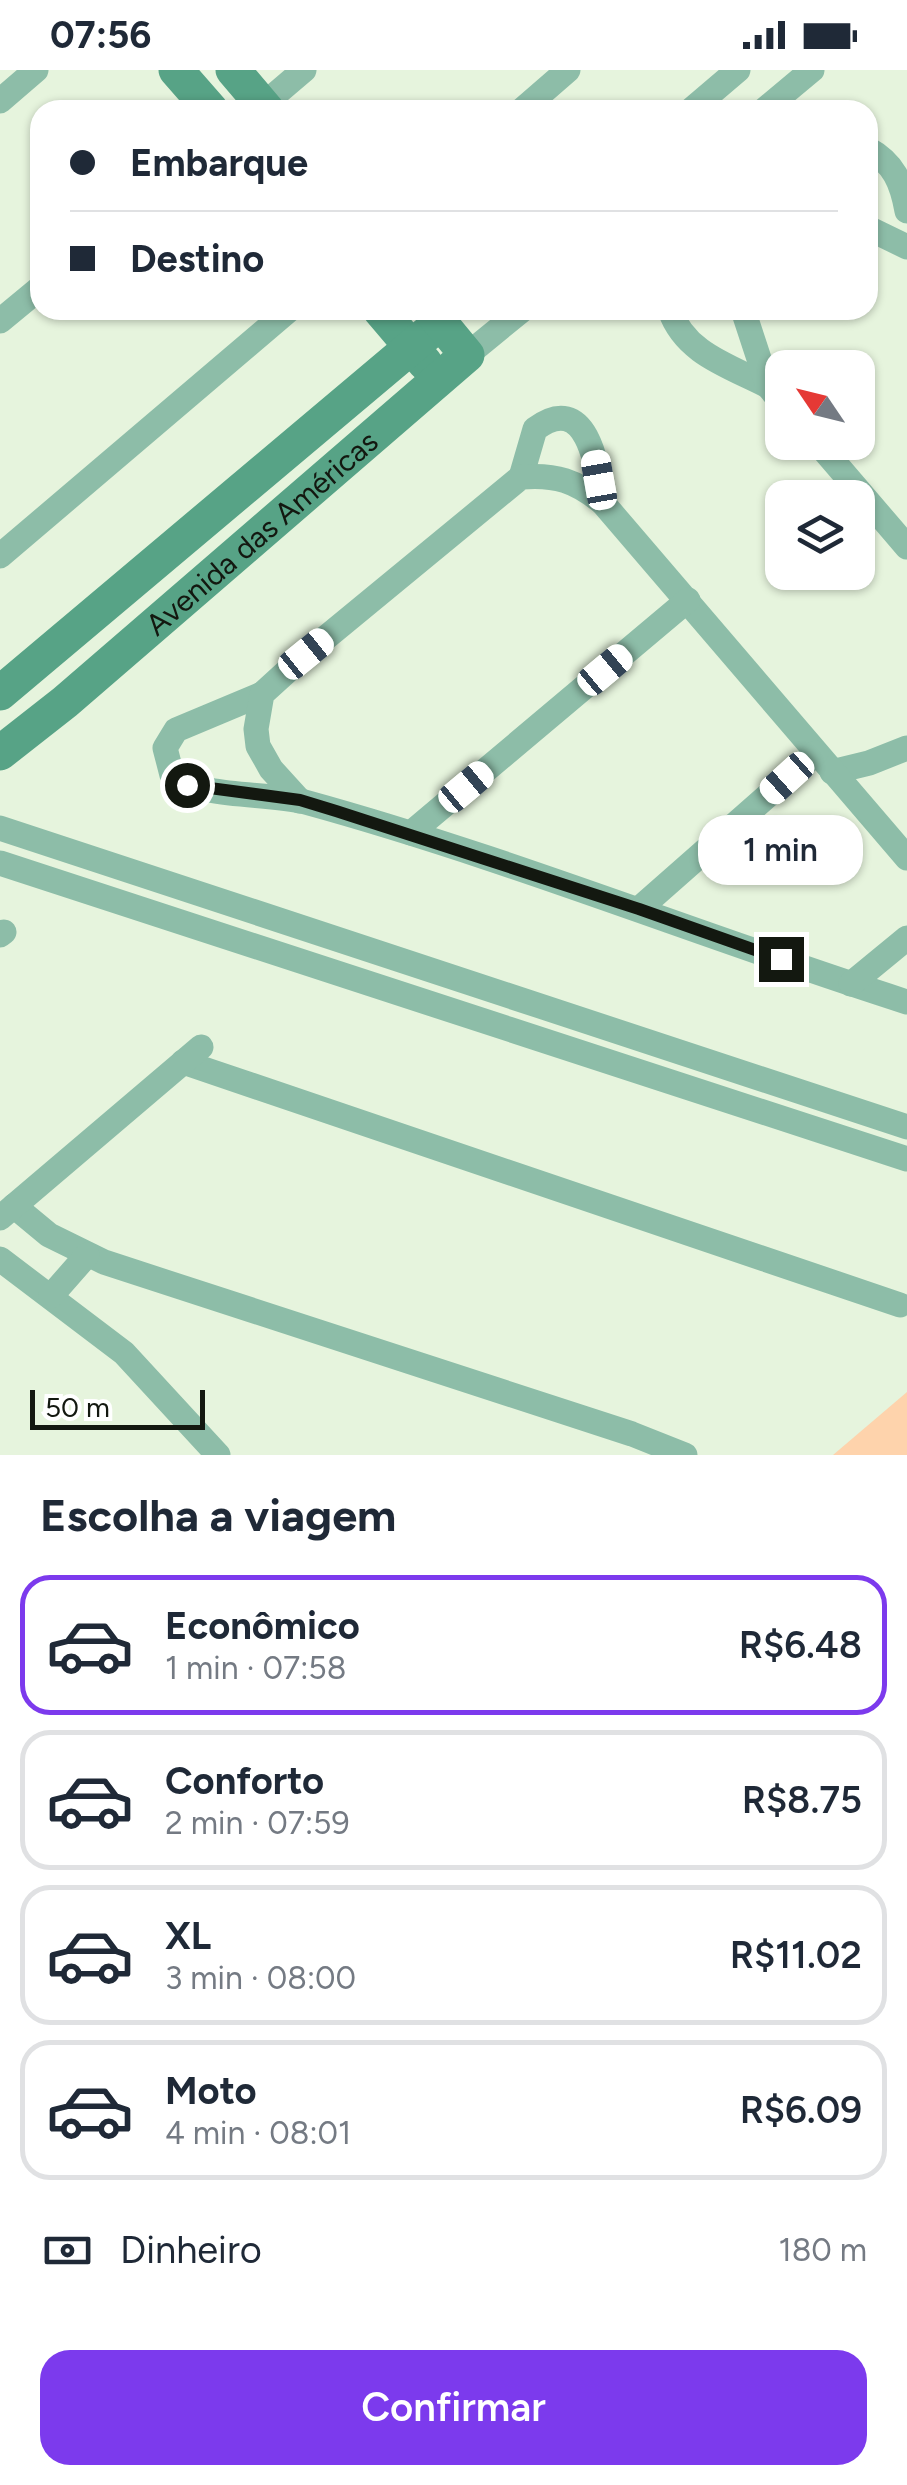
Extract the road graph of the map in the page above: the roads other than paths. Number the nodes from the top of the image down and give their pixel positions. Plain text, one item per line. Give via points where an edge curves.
1 (36, 70) edge
2 (176, 70) edge
3 (233, 70) edge
4 (304, 70) edge
5 (568, 70) edge
6 (738, 70) edge
7 (812, 70) edge
8 (202, 100) edge
9 (256, 100) edge
10 (271, 100) edge
11 (534, 100) edge
12 (703, 100) edge
13 (776, 100) edge
14 (0, 101) edge
15 (878, 156) edge
16 (907, 212) edge
17 (878, 233) edge
18 (907, 248) edge
19 (30, 296) edge
20 (277, 320) edge
21 (388, 320) edge
22 (437, 320) edge
23 (446, 320) edge
24 (510, 320) edge
25 (674, 320) edge
26 (747, 320) edge
27 (0, 321) edge
28 (411, 348) junction
29 (467, 356) junction
30 (765, 368) edge
31 (440, 379) junction
32 (765, 388) edge
33 (595, 457) junction
34 (831, 460) edge
35 (521, 477) junction
36 (568, 479) junction
37 (603, 503) junction
38 (907, 548) edge
39 (0, 556) edge
40 (688, 600) junction
41 (0, 693) edge
42 (262, 694) junction
43 (907, 748) edge
44 (0, 753) edge
45 (262, 756) junction
46 (824, 762) junction
47 (234, 792) junction
48 (300, 800) junction
49 (0, 828) edge
50 (411, 834) junction
51 (902, 842) edge
52 (0, 863) edge
53 (639, 909) junction
54 (907, 938) edge
55 (852, 984) junction
56 (907, 1002) edge
57 (907, 1127) edge
58 (907, 1159) edge
59 (7, 1212) edge
60 (87, 1255) junction
61 (0, 1259) edge
62 (51, 1296) junction
63 (900, 1305) dead end
64 (218, 1455) edge
65 (684, 1455) edge

1 - 14 street
2 - 8 street
3 - 9 street
4 - 10 street
5 - 11 street
6 - 12 street
7 - 13 street
15 - 16 street via 902,183
17 - 18 street
19 - 27 street
20 - 39 street
21 - 28 street
22 - 28 street, Avenida das Américas
23 - 29 street
24 - 29 street, Avenida das Américas
25 - 32 street via 701,352
26 - 30 street
28 - 31 street
28 - 41 street, Avenida das Américas
29 - 31 street, Avenida das Américas
31 - 44 street, Avenida das Américas
33 - 35 street via 584,432 567,420 552,420 531,438
33 - 36 street
33 - 37 street
34 - 38 street
35 - 36 street
35 - 42 street
36 - 37 street
37 - 40 street
40 - 46 street
40 - 50 street
42 - 45 street via 256,729
42 - 47 street via 176,730 165,748 179,781
43 - 46 street via 869,763
45 - 47 street
45 - 48 street
46 - 51 street
46 - 53 street
47 - 48 street
48 - 50 street
49 - 57 street
50 - 53 street
52 - 58 street
53 - 55 street
54 - 55 street
55 - 56 street
59 - 60 street
59 - 63 street via 192,1055
60 - 62 street
60 - 65 street
61 - 62 street
62 - 64 street via 124,1353

